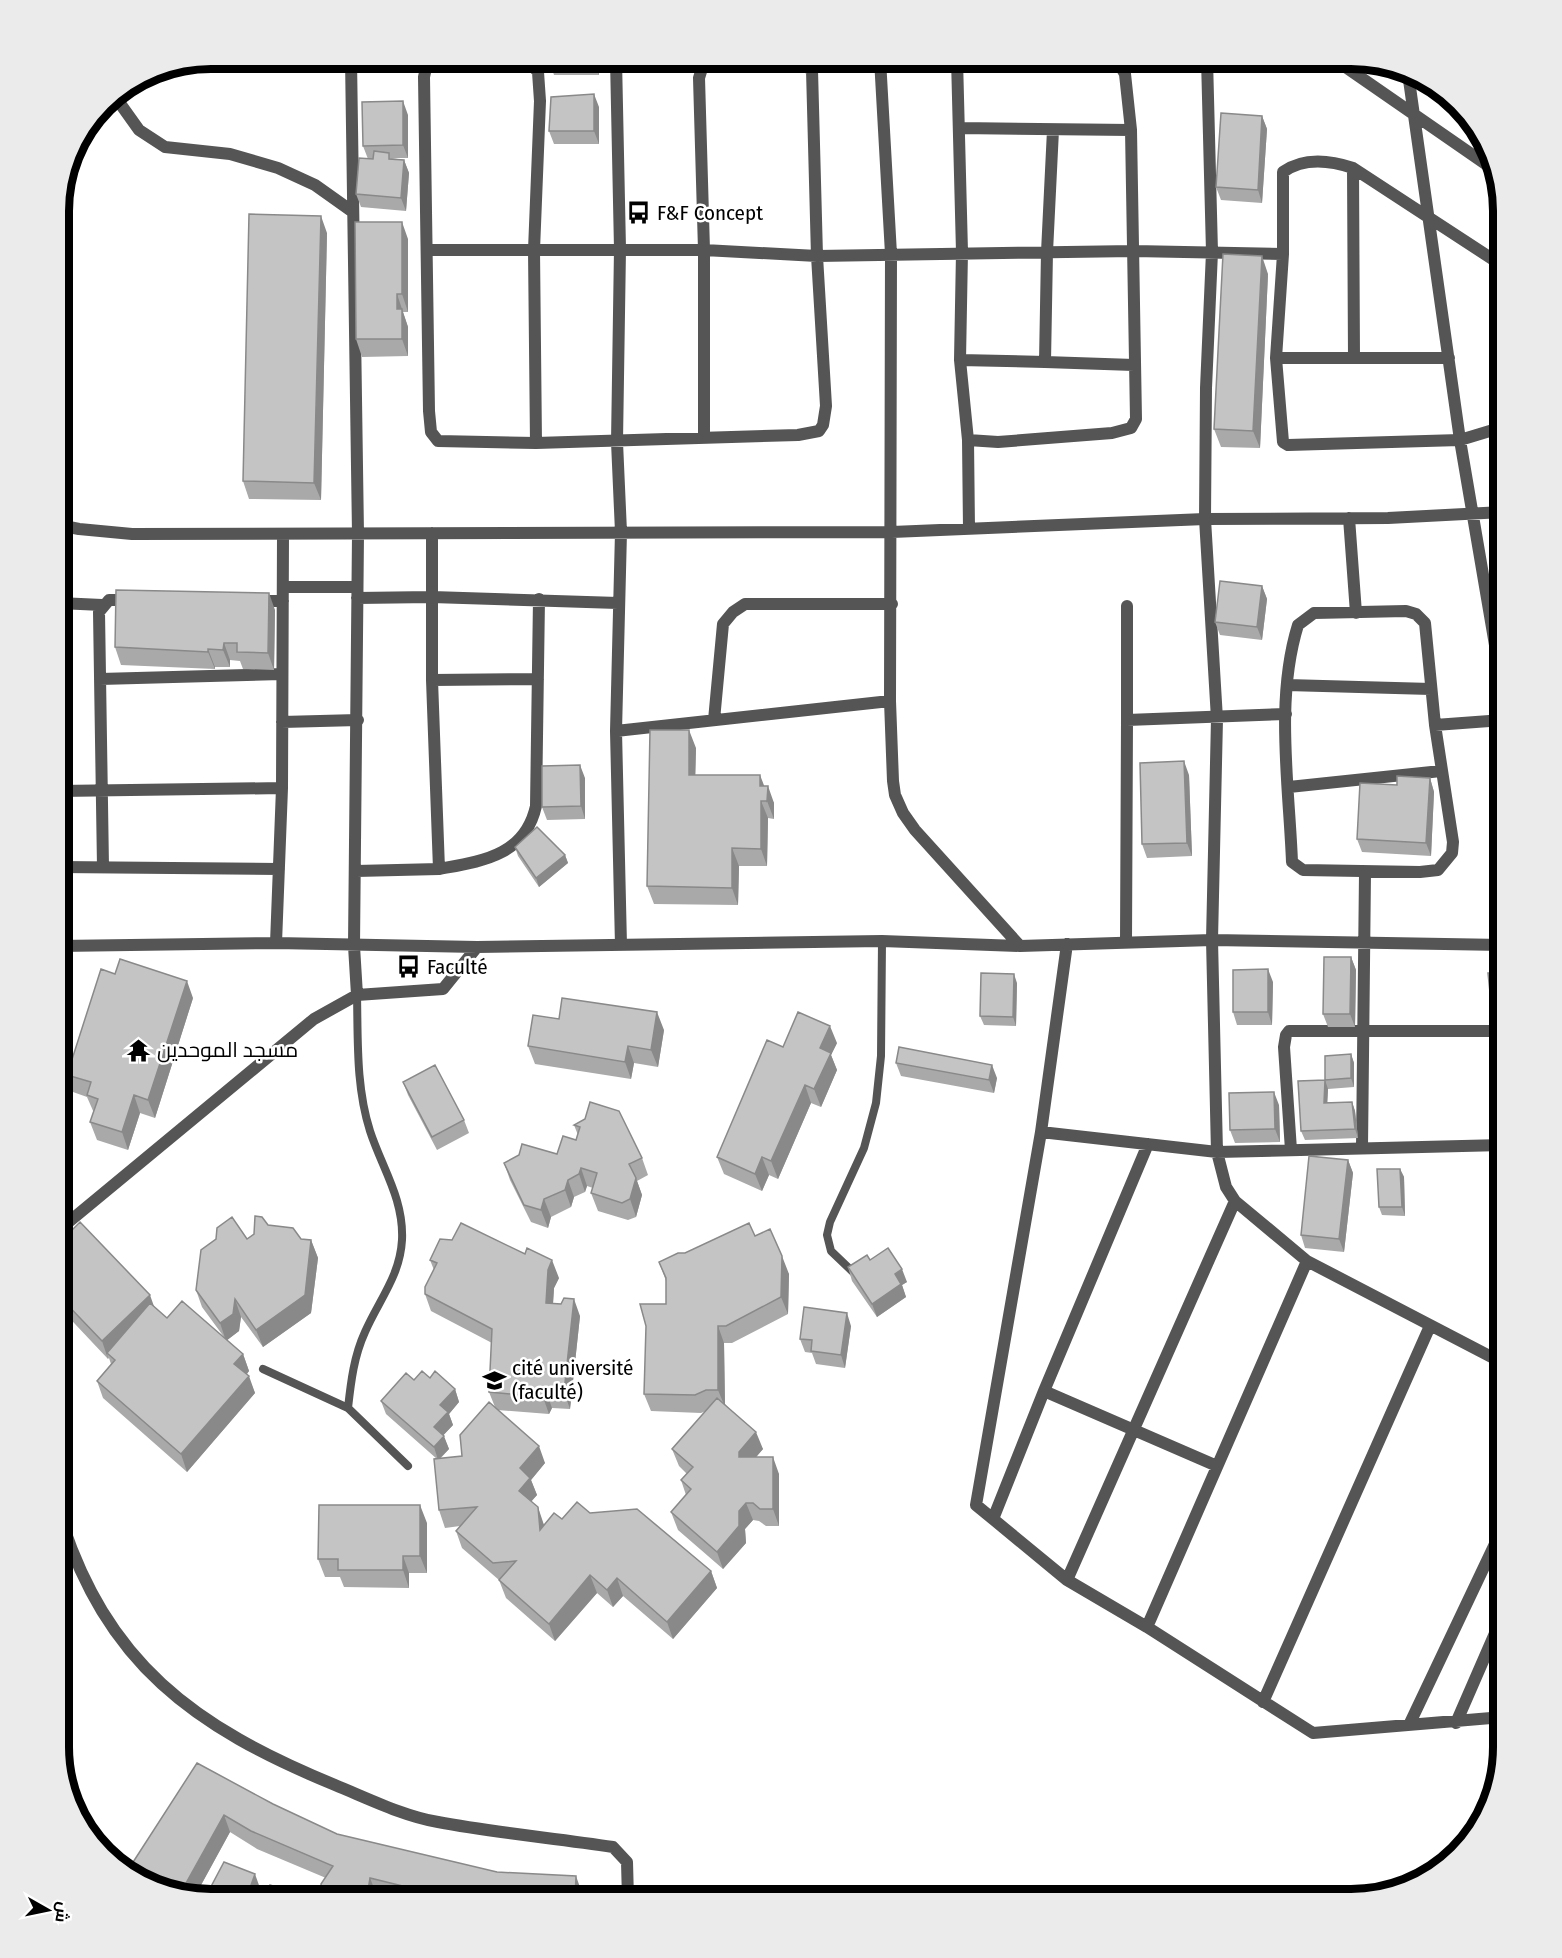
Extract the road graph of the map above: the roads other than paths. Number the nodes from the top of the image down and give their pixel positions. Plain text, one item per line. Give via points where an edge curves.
1 (351, 69) edge
2 (426, 69) edge
3 (535, 69) edge
4 (616, 69) edge
5 (702, 69) edge
6 (810, 69) edge
7 (881, 69) edge
8 (957, 69) edge
9 (1122, 69) edge
10 (1208, 69) edge
11 (1349, 69) edge
12 (1409, 82) edge
13 (120, 103) edge
14 (1414, 113) junction
15 (959, 128) junction
16 (1053, 129) junction
17 (1131, 130) junction
18 (1484, 162) edge
19 (1353, 168) junction
20 (353, 212) junction
21 (1427, 216) junction
22 (620, 249) junction
23 (427, 250) junction
24 (534, 250) junction
25 (704, 250) junction
26 (1134, 251) junction
27 (963, 252) junction
28 (1047, 252) junction
29 (1212, 252) junction
30 (891, 254) junction
31 (1283, 254) junction
32 (817, 256) junction
33 (1493, 259) edge
34 (1276, 358) junction
35 (1354, 358) junction
36 (1449, 358) junction
37 (960, 360) junction
38 (1045, 362) junction
39 (1134, 365) junction
40 (1493, 430) edge
41 (704, 437) junction
42 (968, 440) junction
43 (1460, 440) junction
44 (617, 442) junction
45 (536, 443) junction
46 (1493, 513) edge
47 (1473, 515) junction
48 (1349, 518) junction
49 (1205, 519) junction
50 (69, 527) edge
51 (969, 529) junction
52 (621, 532) junction
53 (892, 532) junction
54 (432, 533) junction
55 (358, 534) junction
56 (283, 535) junction
57 (283, 586) junction
58 (357, 593) junction
59 (432, 597) junction
60 (539, 599) junction
61 (144, 601) edge
62 (248, 601) edge
63 (283, 602) junction
64 (69, 603) edge
65 (618, 603) junction
66 (892, 604) junction
67 (102, 605) junction
68 (1127, 606) dead end
69 (1356, 613) junction
70 (1493, 633) edge
71 (281, 674) junction
72 (100, 679) junction
73 (432, 680) junction
74 (538, 680) junction
75 (1287, 685) junction
76 (1431, 688) junction
77 (890, 701) junction
78 (1286, 714) junction
79 (1217, 718) junction
80 (358, 720) junction
81 (714, 720) junction
82 (1127, 720) junction
83 (1493, 721) edge
84 (282, 722) junction
85 (1435, 725) junction
86 (616, 731) junction
87 (1441, 771) junction
88 (1289, 787) junction
89 (282, 788) junction
90 (69, 791) edge
91 (103, 791) junction
92 (69, 867) edge
93 (103, 867) junction
94 (279, 869) junction
95 (439, 869) junction
96 (356, 871) junction
97 (1365, 873) junction
98 (1212, 940) junction
99 (882, 941) junction
100 (1126, 942) junction
101 (1362, 942) junction
102 (276, 943) junction
103 (1067, 944) junction
104 (621, 945) junction
105 (1493, 945) edge
106 (69, 946) edge
107 (354, 946) junction
108 (1020, 946) junction
109 (477, 947) junction
110 (357, 995) junction
111 (1362, 1031) junction
112 (1493, 1031) edge
113 (1041, 1132) junction
114 (1148, 1144) junction
115 (1493, 1145) edge
116 (1362, 1147) junction
117 (1291, 1150) junction
118 (1217, 1152) junction
119 (1235, 1201) junction
120 (69, 1222) edge
121 (1307, 1261) junction
122 (856, 1275) edge
123 (1430, 1326) junction
124 (1493, 1358) edge
125 (263, 1368) dead end
126 (1044, 1391) junction
127 (348, 1408) junction
128 (1134, 1430) junction
129 (408, 1466) dead end
130 (1217, 1466) junction
131 (993, 1519) junction
132 (69, 1548) edge
133 (1493, 1548) edge
134 (1067, 1580) junction
135 (1147, 1627) junction
136 (1493, 1638) edge
137 (1263, 1702) junction
138 (1493, 1718) edge
139 (1410, 1723) junction
140 (1456, 1723) junction
141 (628, 1889) edge

1 - 20 street
2 - 23 street
3 - 24 street via 540,101
4 - 22 street
5 - 25 street
6 - 32 street via 814,80
7 - 30 street
8 - 15 street
9 - 17 street
10 - 29 street
11 - 14 street
12 - 14 street
13 - 20 street via 139,130 165,147 230,154 278,168 315,184
14 - 18 street
14 - 21 street
15 - 16 street
15 - 27 street
16 - 17 street
16 - 28 street
17 - 26 street
19 - 21 street
19 - 31 street via 1331,161 1295,164 1282,172
19 - 35 street
20 - 55 street
21 - 33 street
21 - 36 street
22 - 24 street
22 - 25 street
22 - 44 street
23 - 24 street
23 - 45 street via 429,411 434,437 446,443
24 - 45 street
25 - 32 street
25 - 41 street
26 - 28 street
26 - 29 street
26 - 39 street
27 - 28 street
27 - 30 street
27 - 37 street
28 - 38 street
29 - 31 street
29 - 49 street
30 - 32 street
30 - 53 street
31 - 34 street
32 - 41 street via 826,406 823,425 819,431 798,435
34 - 35 street
34 - 43 street via 1285,444
35 - 36 street
36 - 43 street
37 - 38 street
37 - 42 street
38 - 39 street
39 - 42 street via 1136,419 1131,428 998,442
40 - 43 street
41 - 44 street
42 - 51 street
43 - 47 street
44 - 45 street
44 - 52 street
46 - 47 street
47 - 48 street
47 - 70 street
48 - 49 street
48 - 69 street
49 - 51 street
49 - 79 street
50 - 56 street via 132,534
51 - 53 street
52 - 53 street
52 - 54 street
52 - 65 street
53 - 66 street
54 - 55 street
54 - 59 street
55 - 56 street
55 - 58 street
56 - 57 street
57 - 58 street
57 - 63 street
58 - 59 street
58 - 80 street
59 - 60 street
59 - 73 street
60 - 65 street
60 - 74 street
61 - 67 street via 109,600
62 - 63 street
63 - 71 street
64 - 67 street
65 - 86 street
66 - 77 street
66 - 81 street via 745,604 723,624
67 - 72 street
68 - 82 street
69 - 75 street via 1314,612 1298,625
69 - 76 street via 1416,614 1425,623
71 - 72 street
71 - 84 street
72 - 91 street
73 - 74 street
73 - 95 street
74 - 95 street via 536,806 532,822 504,853
75 - 76 street
75 - 78 street
76 - 85 street
77 - 81 street
77 - 108 street via 893,781 903,813
78 - 79 street
78 - 88 street
79 - 82 street
79 - 98 street
80 - 84 street
80 - 96 street
81 - 86 street
82 - 100 street
83 - 85 street
84 - 89 street
85 - 87 street
86 - 104 street
87 - 88 street
87 - 97 street via 1454,842 1448,862 1438,870
88 - 97 street via 1295,866 1312,872
89 - 91 street
89 - 94 street
90 - 91 street
91 - 93 street
92 - 93 street
93 - 94 street
94 - 102 street
95 - 96 street
96 - 107 street
97 - 101 street
98 - 100 street
98 - 101 street
98 - 118 street
99 - 104 street
99 - 108 street
99 - 122 lane via 881,1056 876,1103 864,1148 826,1235 831,1251
100 - 103 street
101 - 105 street
101 - 111 street
102 - 106 street
102 - 107 street
103 - 108 street
103 - 113 street
104 - 109 street
107 - 109 street
107 - 110 street
109 - 110 street via 443,989
110 - 120 street via 314,1019
110 - 127 lane via 361,1090 370,1131 397,1196 402,1242 395,1275 359,1345
111 - 112 street
111 - 116 street
111 - 117 street via 1295,1030 1286,1035
113 - 114 street
113 - 131 street via 976,1505
114 - 118 street
114 - 126 street
115 - 116 street
116 - 117 street
117 - 118 street
118 - 119 street via 1226,1187
119 - 121 street
119 - 128 street
121 - 123 street
121 - 130 street
123 - 124 street
123 - 137 street
125 - 127 lane
126 - 128 street
126 - 131 street
127 - 129 lane
128 - 130 street
128 - 134 street
130 - 135 street
131 - 134 street
132 - 141 street via 115,1633 163,1689 215,1726 278,1761 435,1822 613,1847 627,1863
133 - 139 street
134 - 135 street
135 - 137 street
136 - 140 street
137 - 139 street via 1312,1733
138 - 140 street
139 - 140 street

